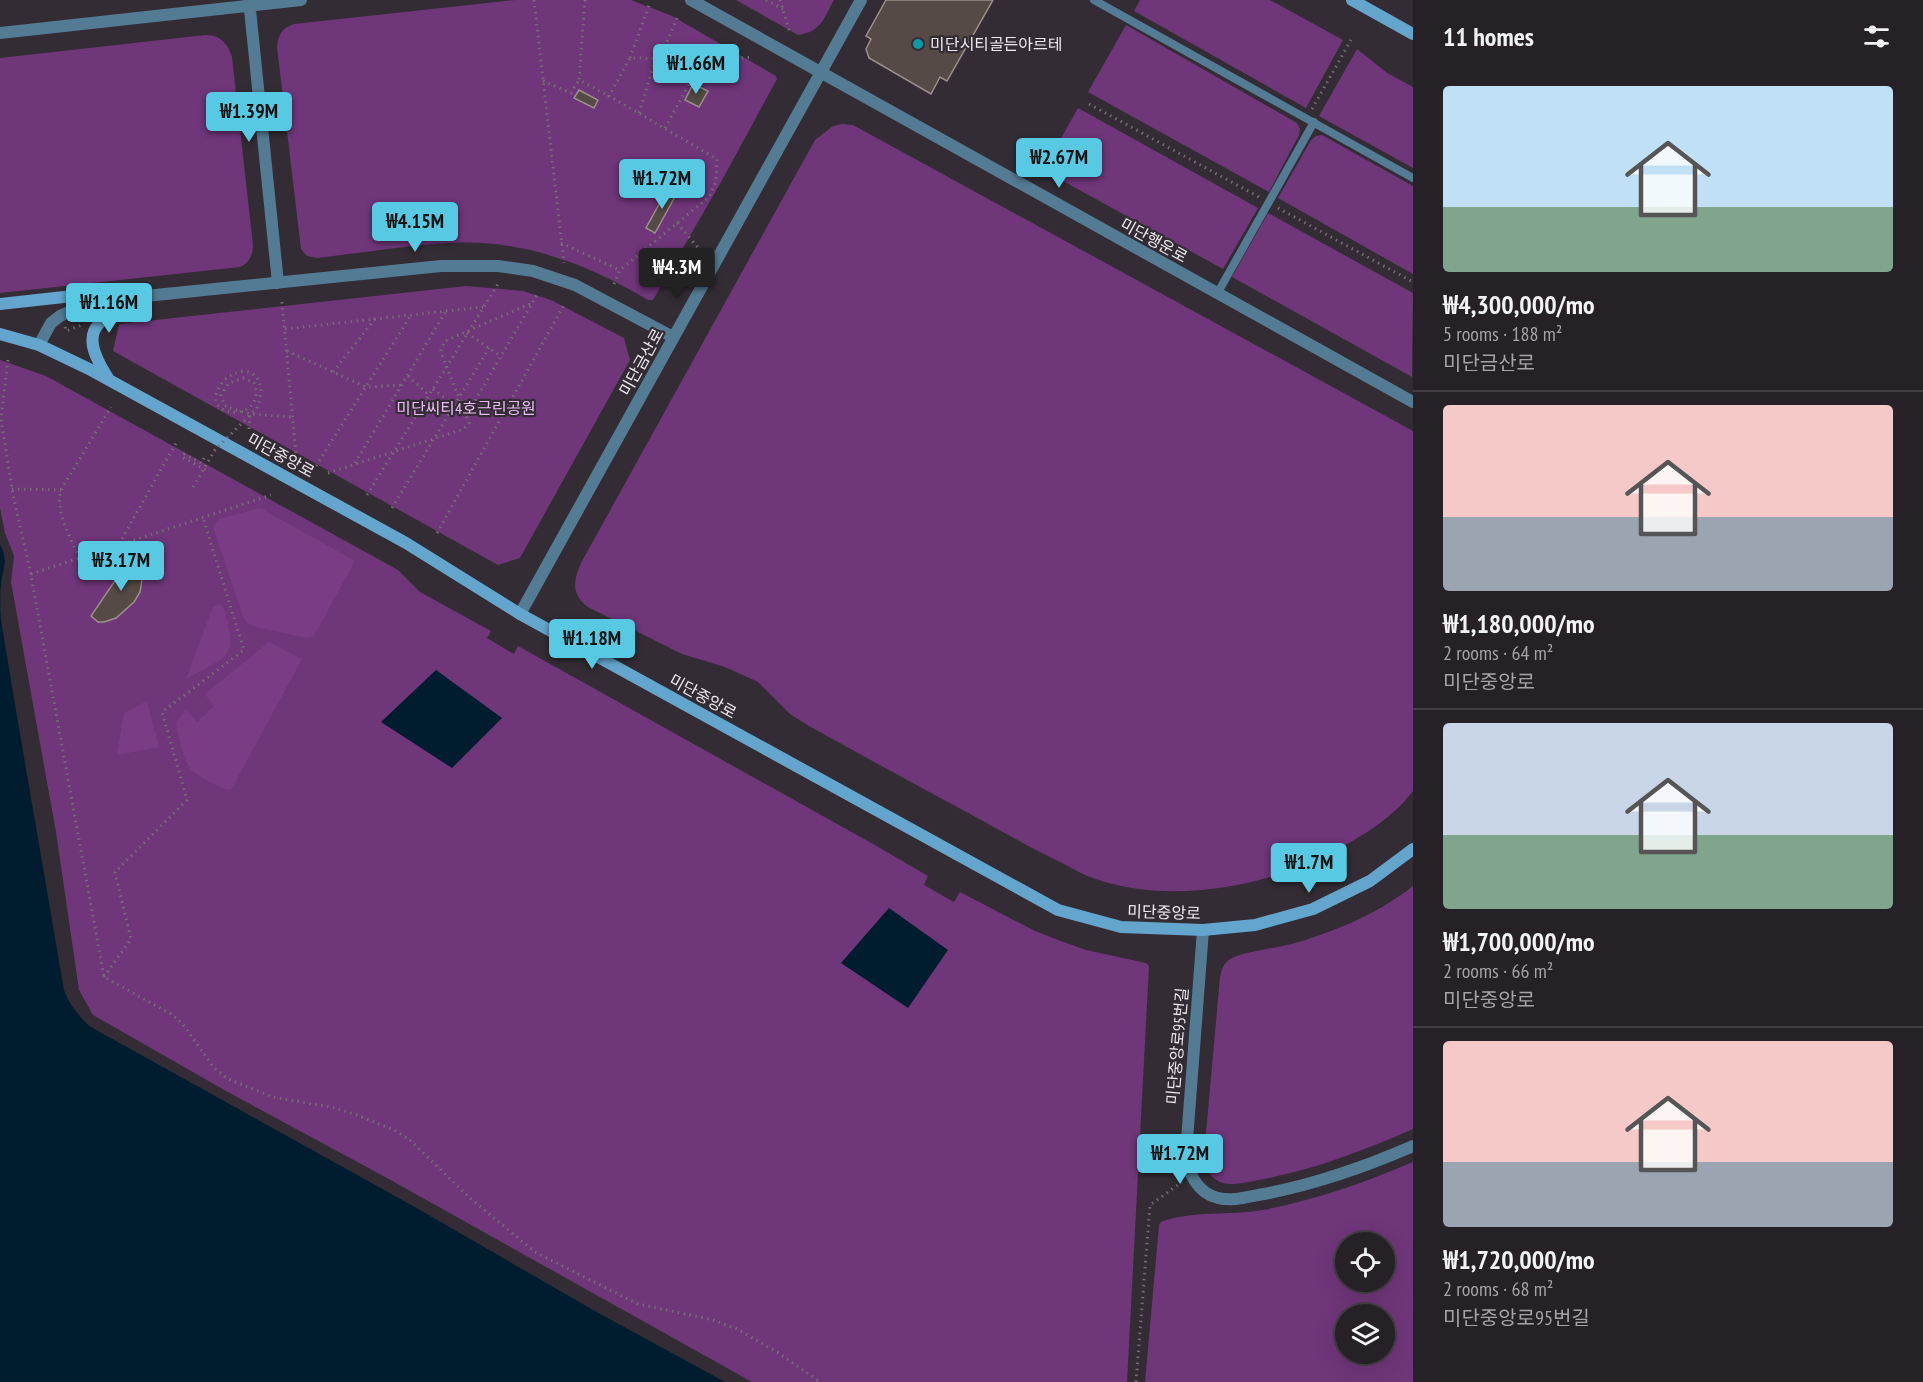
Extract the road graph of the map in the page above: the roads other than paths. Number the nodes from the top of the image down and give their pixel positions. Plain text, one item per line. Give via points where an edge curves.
1 (301, 0) edge
2 (691, 0) edge
3 (861, 0) edge
4 (1094, 0) edge
5 (1352, 0) edge
6 (249, 3) edge
7 (0, 33) edge
8 (1413, 34) edge
9 (820, 73) junction
10 (1311, 121) junction
11 (1413, 178) edge
12 (278, 283) junction
13 (1217, 294) junction
14 (136, 297) junction
15 (0, 304) edge
16 (0, 334) edge
17 (673, 337) junction
18 (39, 345) junction
19 (109, 380) junction
20 (1413, 402) edge
21 (520, 614) junction
22 (1413, 849) edge
23 (1203, 930) junction
24 (1413, 1146) edge

1 - 6 street
2 - 9 street, 미단행운로
3 - 9 street, 미단금산로
4 - 10 lane
5 - 8 street
6 - 7 street
6 - 12 street
9 - 13 street, 미단행운로
9 - 17 street, 미단금산로
10 - 11 lane
10 - 13 lane
12 - 14 street
12 - 17 street via 441,266 498,266 533,271 575,285
13 - 20 street, 미단행운로
14 - 15 street via 91,294
14 - 18 street via 71,310 51,323
14 - 19 street via 102,318 93,333 97,362
16 - 18 street, 미단중앙로
17 - 21 street, 미단금산로
18 - 19 street, 미단중앙로
19 - 21 street, 미단중앙로 via 406,543
21 - 23 street, 미단중앙로 via 1058,910 1121,927
22 - 23 street, 미단중앙로 via 1370,881 1313,909 1255,925
23 - 24 street, 미단중앙로95번길 via 1186,1136 1187,1165 1197,1184 1220,1198 1242,1198 1345,1173

